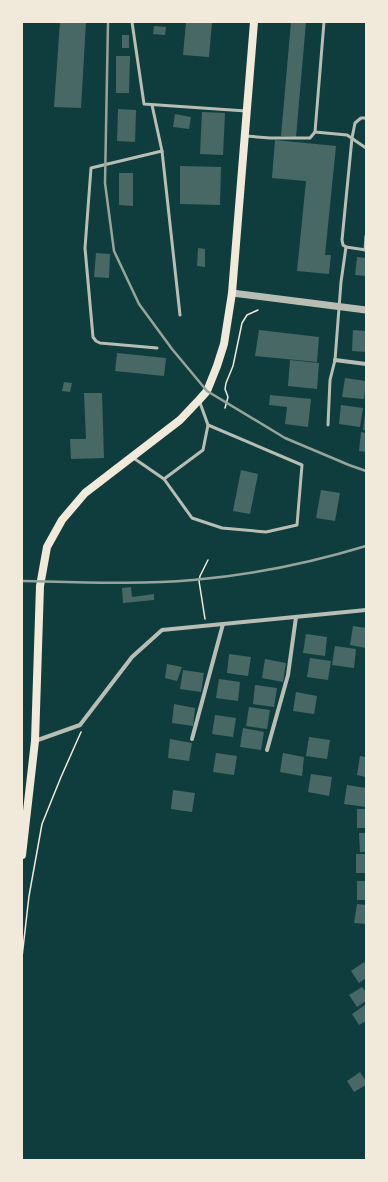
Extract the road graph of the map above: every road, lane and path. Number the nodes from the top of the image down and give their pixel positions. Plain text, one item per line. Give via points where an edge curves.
1 (132, 22) edge
2 (254, 22) edge
3 (324, 22) edge
4 (152, 105) junction
5 (246, 111) junction
6 (366, 118) edge
7 (315, 132) junction
8 (244, 136) junction
9 (352, 138) junction
10 (366, 148) edge
11 (162, 151) junction
12 (366, 236) edge
13 (346, 247) junction
14 (365, 250) edge
15 (232, 293) junction
16 (339, 307) junction
17 (258, 310) dead end
18 (366, 310) edge
19 (180, 315) dead end
20 (157, 348) dead end
21 (335, 360) junction
22 (366, 364) edge
23 (199, 400) junction
24 (225, 408) dead end
25 (208, 425) junction
26 (328, 425) dead end
27 (132, 457) junction
28 (164, 480) junction
29 (208, 560) dead end
30 (366, 610) edge
31 (296, 616) junction
32 (223, 624) junction
33 (206, 625) junction
34 (86, 718) junction
35 (192, 739) dead end
36 (35, 741) junction
37 (267, 750) dead end
38 (22, 855) edge
39 (22, 956) edge

1 - 4 lane via 144,104
2 - 5 main road
3 - 7 lane
4 - 5 lane
4 - 11 lane
5 - 8 main road
6 - 9 lane via 361,118 355,123
7 - 8 lane via 310,138
7 - 9 lane via 347,135
8 - 15 main road
9 - 10 lane
9 - 13 lane via 342,240
11 - 19 lane
11 - 20 lane via 91,168 85,248 93,337 100,343
12 - 14 lane
13 - 14 lane
13 - 16 lane
15 - 16 street
15 - 23 main road via 224,344 208,391
16 - 18 street
16 - 21 lane
17 - 24 path via 247,315 242,324 233,366 226,383 228,397
21 - 22 street
21 - 26 lane via 330,380
23 - 25 lane
23 - 27 main road via 180,420
25 - 28 lane via 203,450
25 - 28 lane via 302,465 297,525 266,532 222,528 192,518
27 - 28 lane
27 - 36 main road via 86,494 62,520 47,547 40,586
29 - 33 path via 199,581
30 - 31 street
31 - 32 street
31 - 37 street via 288,675
32 - 33 street
32 - 35 street
33 - 34 street via 162,630 132,657
34 - 36 street via 80,725
34 - 39 path via 42,824 29,896
36 - 38 main road

